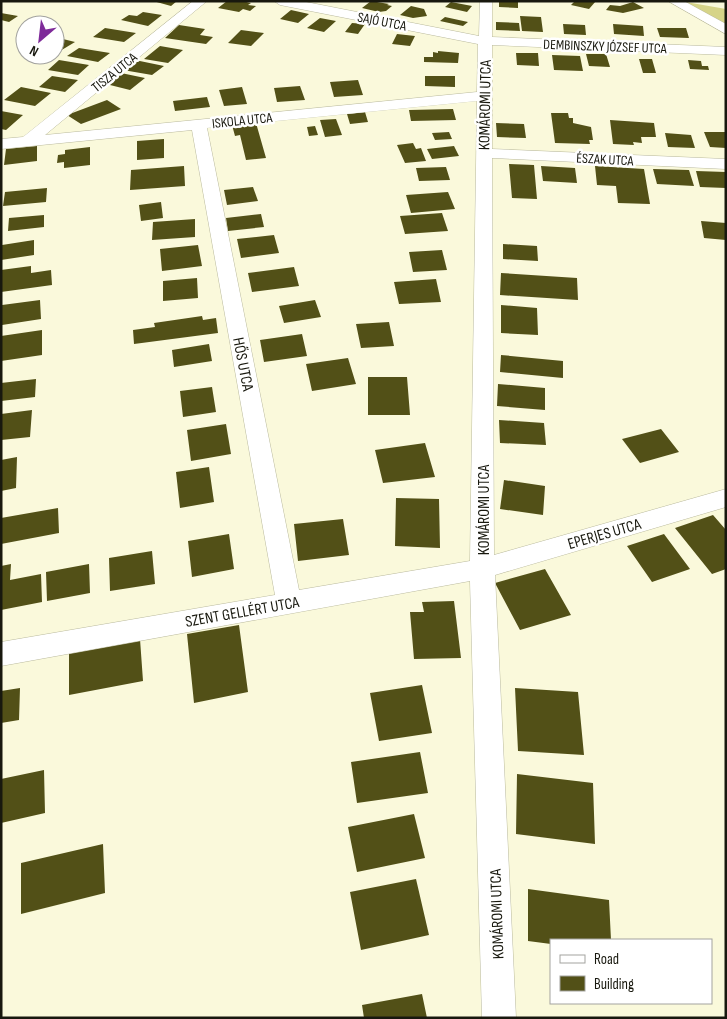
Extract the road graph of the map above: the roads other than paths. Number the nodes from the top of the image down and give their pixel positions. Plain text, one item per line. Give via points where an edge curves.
1 (201, 1) edge
2 (280, 1) edge
3 (486, 1) edge
4 (674, 1) edge
5 (726, 30) edge
6 (485, 41) junction
7 (726, 51) edge
8 (484, 96) junction
9 (199, 125) junction
10 (27, 142) junction
11 (1, 144) edge
12 (484, 153) junction
13 (726, 164) edge
14 (726, 498) edge
15 (482, 569) junction
16 (289, 603) junction
17 (1, 654) edge
18 (500, 1018) edge

1 - 10 street, TISZA UTCA
2 - 6 street, SAJÓ UTCA
3 - 6 street, KOMÁROMI UTCA
4 - 5 street
6 - 7 street, DEMBINSZKY JÓZSEF UTCA
6 - 8 street, KOMÁROMI UTCA
8 - 9 street, ISKOLA UTCA
8 - 12 street, KOMÁROMI UTCA
9 - 10 street, ISKOLA UTCA
9 - 16 street, HŐS UTCA
10 - 11 street, ISKOLA UTCA
12 - 13 street, ÉSZAK UTCA
12 - 15 street, KOMÁROMI UTCA
14 - 15 street, EPERJES UTCA
15 - 16 street, SZENT GELLÉRT UTCA
15 - 18 street, KOMÁROMI UTCA
16 - 17 street, SZENT GELLÉRT UTCA

